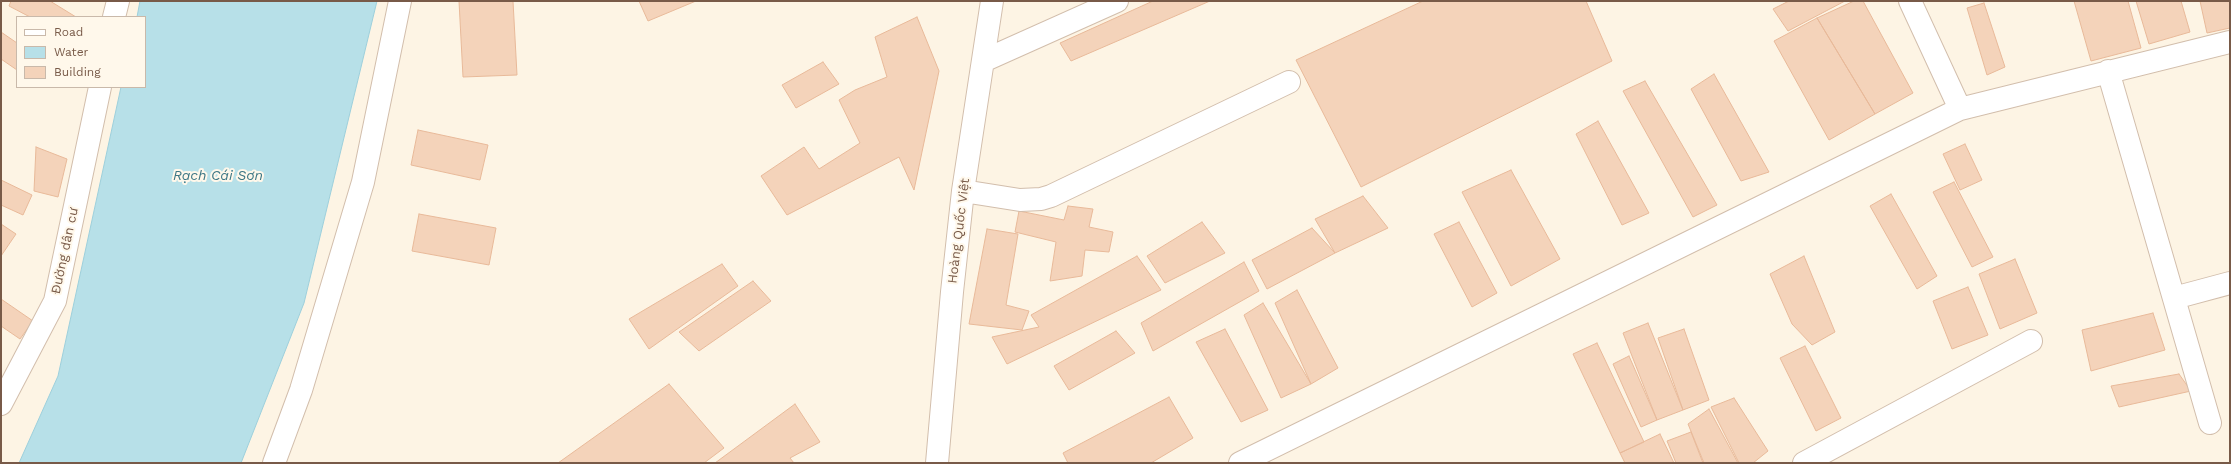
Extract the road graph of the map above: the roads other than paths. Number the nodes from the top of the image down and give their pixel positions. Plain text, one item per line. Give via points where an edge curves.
1 (118, 1) edge
2 (400, 1) edge
3 (992, 1) edge
4 (1116, 1) edge
5 (1910, 1) edge
6 (114, 16) edge
7 (2230, 42) edge
8 (983, 61) junction
9 (2108, 71) junction
10 (1288, 82) dead end
11 (100, 88) edge
12 (1960, 109) junction
13 (963, 191) junction
14 (2230, 283) edge
15 (2174, 298) junction
16 (2031, 341) dead end
17 (1, 404) edge
18 (2210, 423) dead end
19 (274, 463) edge
20 (937, 463) edge
21 (1240, 463) edge
22 (1804, 463) edge

1 - 6 street
2 - 19 street via 364,182 304,382
3 - 8 street, Hoàng Quốc Việt
4 - 8 street
5 - 12 street
7 - 9 street
8 - 13 street, Hoàng Quốc Việt
9 - 12 street
9 - 15 street
10 - 13 street via 1051,196 1020,200
11 - 17 street, Đường dân cư via 55,301
12 - 21 street
13 - 20 street, Hoàng Quốc Việt
14 - 15 street
15 - 18 street
16 - 22 street

